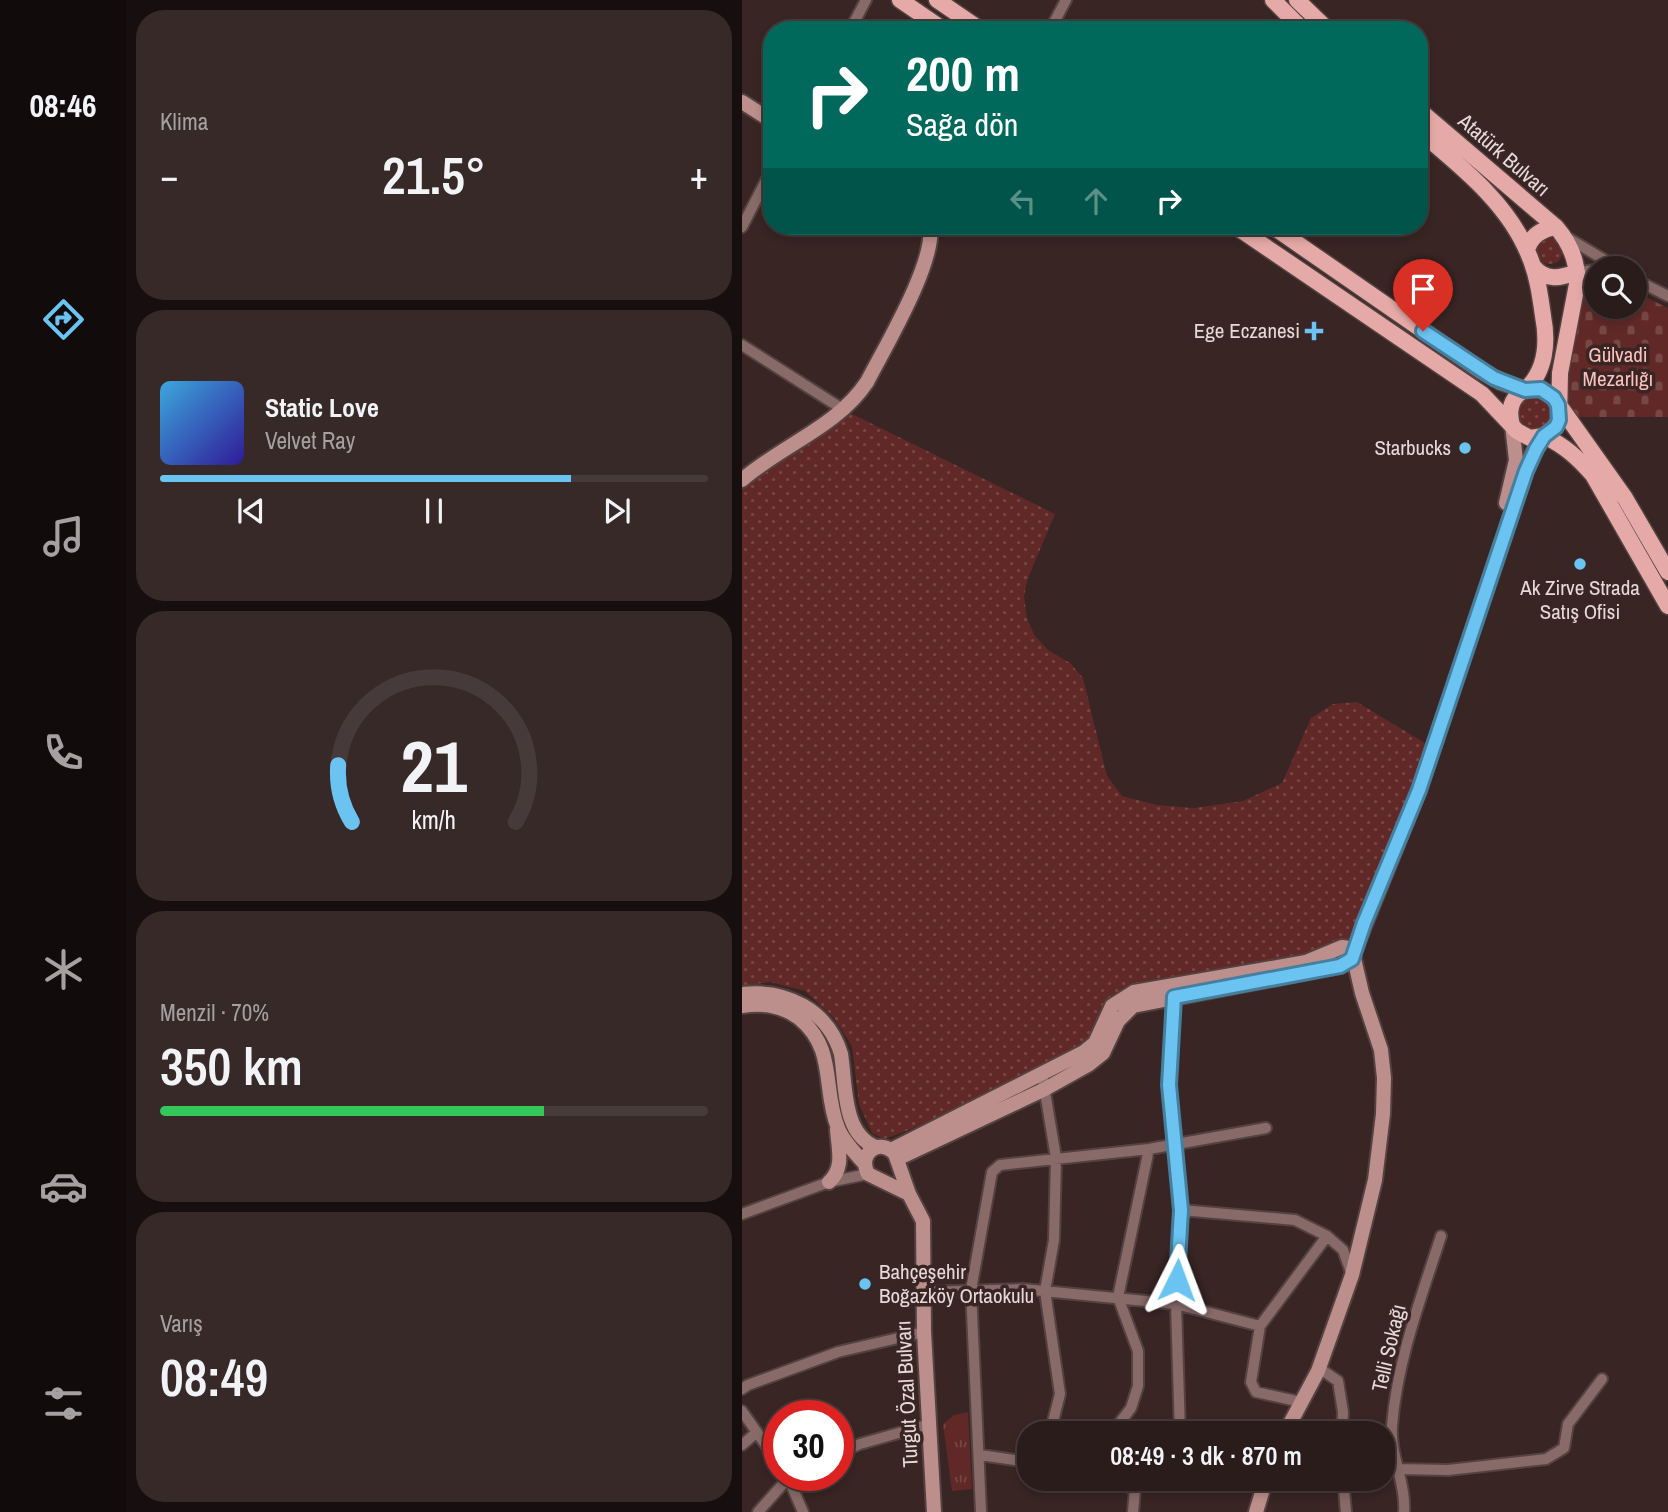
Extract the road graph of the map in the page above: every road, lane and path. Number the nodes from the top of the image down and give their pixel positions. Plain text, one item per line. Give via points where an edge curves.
1 (866, 0) edge
2 (900, 0) edge
3 (936, 0) edge
4 (1066, 0) edge
5 (1273, 0) edge
6 (1297, 0) edge
7 (855, 21) edge
8 (931, 21) edge
9 (968, 21) edge
10 (1055, 21) edge
11 (1294, 21) edge
12 (1319, 21) edge
13 (742, 102) edge
14 (763, 115) edge
15 (1428, 118) edge
16 (1428, 139) edge
17 (763, 186) edge
18 (742, 227) edge
19 (1559, 230) junction
20 (930, 235) edge
21 (936, 235) edge
22 (1248, 235) edge
23 (1285, 235) edge
24 (930, 245) junction
25 (1527, 250) junction
26 (1599, 256) edge
27 (1533, 267) junction
28 (1584, 271) edge
29 (1577, 272) junction
30 (1647, 285) edge
31 (1668, 296) edge
32 (742, 345) edge
33 (1525, 390) junction
34 (1558, 405) junction
35 (844, 410) junction
36 (1512, 425) junction
37 (1544, 436) junction
38 (742, 480) edge
39 (1668, 572) edge
40 (1484, 593) junction
41 (1668, 606) edge
42 (1353, 954) junction
43 (1174, 990) junction
44 (742, 994) edge
45 (742, 1006) edge
46 (1044, 1082) junction
47 (836, 1124) junction
48 (1266, 1128) dead end
49 (1176, 1145) junction
50 (876, 1147) junction
51 (1149, 1149) junction
52 (895, 1158) junction
53 (1056, 1158) junction
54 (866, 1168) junction
55 (883, 1179) junction
56 (829, 1182) junction
57 (909, 1194) junction
58 (1181, 1210) junction
59 (742, 1214) edge
60 (1327, 1236) junction
61 (1441, 1236) dead end
62 (1352, 1275) junction
63 (971, 1290) junction
64 (1045, 1290) junction
65 (924, 1292) junction
66 (1118, 1297) junction
67 (1176, 1304) junction
68 (1260, 1326) junction
69 (924, 1332) junction
70 (1319, 1368) junction
71 (1602, 1379) dead end
72 (742, 1389) edge
73 (1301, 1402) junction
74 (742, 1411) edge
75 (1053, 1421) edge
76 (1121, 1421) edge
77 (1180, 1421) edge
78 (1291, 1421) edge
79 (1343, 1421) edge
80 (930, 1424) junction
81 (757, 1432) junction
82 (763, 1441) edge
83 (742, 1445) edge
84 (854, 1447) edge
85 (980, 1455) junction
86 (1017, 1460) edge
87 (1397, 1469) junction
88 (776, 1491) edge
89 (794, 1491) edge
90 (1135, 1491) edge
91 (1262, 1491) edge
92 (1344, 1491) edge
93 (758, 1512) edge
94 (803, 1512) edge
95 (934, 1512) edge
96 (981, 1512) edge
97 (1133, 1512) edge
98 (1256, 1512) edge
99 (1346, 1512) edge
100 (1404, 1512) edge

1 - 7 street
2 - 8 main road
3 - 9 main road
4 - 10 street
5 - 11 main road
6 - 12 main road
13 - 14 street
15 - 19 main road, Atatürk Bulvarı
16 - 25 main road, Atatürk Bulvarı via 1495,202
17 - 18 street
19 - 25 main road via 1538,233
19 - 26 street, Atatürk Bulvarı
19 - 29 main road, Atatürk Bulvarı
20 - 24 street
21 - 24 street
22 - 36 main road via 1482,394
23 - 33 main road via 1480,370
24 - 35 street via 917,282 867,382
25 - 27 main road, Atatürk Bulvarı
27 - 29 main road via 1551,278
27 - 33 main road, Atatürk Bulvarı via 1545,342 1540,371
28 - 29 street
29 - 34 main road, Atatürk Bulvarı
30 - 31 street
32 - 35 street
33 - 34 main road via 1549,392
33 - 36 main road via 1510,409
34 - 37 main road via 1559,420
34 - 39 main road via 1625,498
35 - 38 street
36 - 37 main road via 1530,438
36 - 40 street via 1516,460
37 - 40 street via 1526,471
37 - 41 main road via 1579,458 1593,475
40 - 42 street via 1419,790
42 - 43 street via 1340,966
42 - 62 street via 1381,1049 1384,1078 1375,1180
43 - 46 street via 1134,992 1116,1002 1094,1043
43 - 49 street via 1169,1085
44 - 50 street via 766,993 793,1000 826,1024 841,1054 854,1127
45 - 47 street via 780,1007 814,1034 825,1058
46 - 52 street
46 - 53 street
47 - 54 street
47 - 56 street via 839,1167
48 - 49 street
49 - 51 street
49 - 58 street
50 - 52 street
50 - 54 street via 867,1153
51 - 53 street
51 - 66 street
52 - 55 street via 892,1175
52 - 57 street, Turgut Özal Bulvarı
53 - 63 street via 1000,1164 992,1172
53 - 64 street via 1054,1240
54 - 55 street
54 - 56 street
55 - 57 street
56 - 59 street
57 - 65 street, Turgut Özal Bulvarı via 923,1221
58 - 60 street via 1295,1220
58 - 67 street
60 - 62 street via 1343,1250
60 - 68 street
61 - 87 street, Telli Sokağı via 1402,1364 1392,1428
62 - 70 street
63 - 64 street
63 - 65 street
63 - 85 street
64 - 66 street
64 - 75 street via 1060,1394
65 - 69 street, Turgut Özal Bulvarı
66 - 67 street
66 - 76 street via 1138,1351 1138,1386
67 - 68 street
67 - 77 street
68 - 73 street via 1251,1382 1256,1392
69 - 72 street via 838,1352
69 - 80 street, Turgut Özal Bulvarı
70 - 73 street
70 - 79 street via 1338,1381
71 - 87 street via 1568,1424 1564,1448 1546,1459 1448,1470
73 - 78 street
74 - 81 street
80 - 84 street
80 - 95 street, Turgut Özal Bulvarı
81 - 82 street
81 - 83 street
85 - 86 street
85 - 96 street
87 - 100 street, Telli Sokağı
88 - 93 street
89 - 94 street
90 - 97 street
91 - 98 street
92 - 99 street

